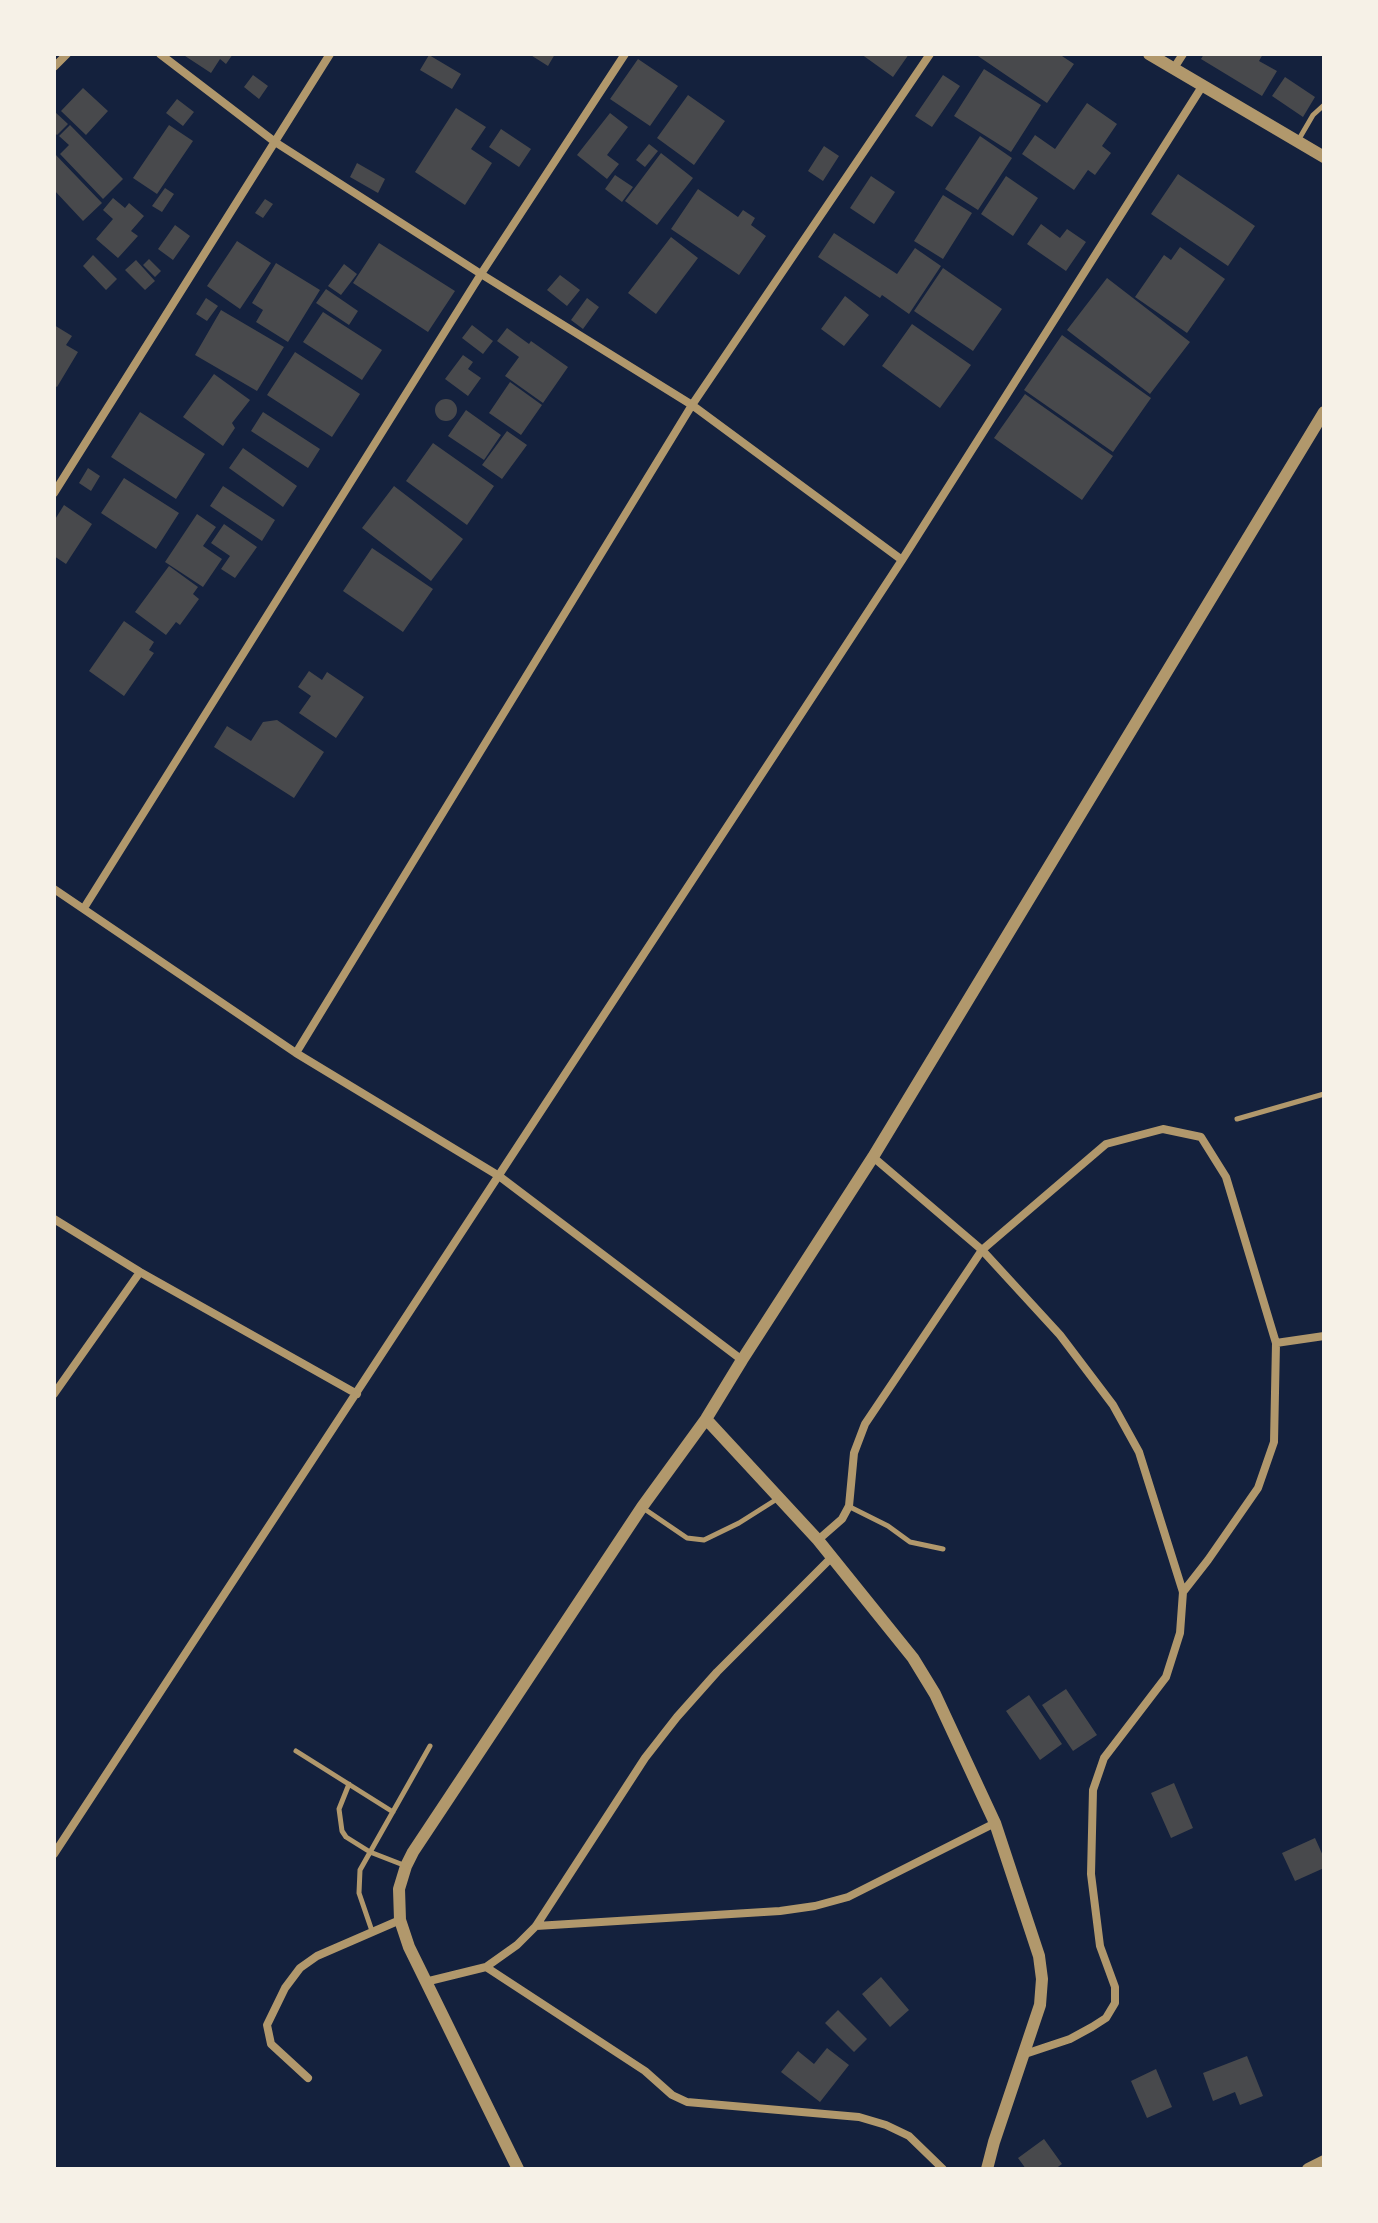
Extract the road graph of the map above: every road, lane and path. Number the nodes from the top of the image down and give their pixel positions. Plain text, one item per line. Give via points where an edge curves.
1 (67, 54) edge
2 (160, 54) edge
3 (330, 54) edge
4 (625, 54) edge
5 (930, 54) edge
6 (1149, 54) edge
7 (1183, 54) edge
8 (54, 67) edge
9 (1174, 68) junction
10 (1203, 85) junction
11 (1324, 105) edge
12 (1298, 141) junction
13 (275, 142) junction
14 (1324, 157) edge
15 (481, 274) junction
16 (692, 405) junction
17 (1324, 412) edge
18 (54, 493) edge
19 (902, 560) junction
20 (54, 889) edge
21 (84, 908) junction
22 (296, 1053) junction
23 (1324, 1094) edge
24 (1237, 1119) dead end
25 (873, 1157) junction
26 (499, 1176) junction
27 (54, 1219) edge
28 (982, 1250) junction
29 (140, 1272) junction
30 (1324, 1336) edge
31 (1276, 1343) junction
32 (742, 1360) junction
33 (54, 1394) edge
34 (357, 1394) junction
35 (706, 1419) junction
36 (779, 1498) junction
37 (849, 1506) junction
38 (642, 1507) junction
39 (818, 1540) junction
40 (943, 1549) dead end
41 (832, 1557) junction
42 (1183, 1592) junction
43 (430, 1746) dead end
44 (296, 1751) dead end
45 (349, 1784) junction
46 (393, 1812) junction
47 (995, 1823) junction
48 (370, 1852) junction
49 (54, 1854) edge
50 (406, 1866) junction
51 (400, 1920) junction
52 (536, 1926) junction
53 (373, 1932) junction
54 (486, 1967) junction
55 (425, 1982) junction
56 (1025, 2054) junction
57 (308, 2078) dead end
58 (1324, 2161) edge
59 (518, 2169) edge
60 (943, 2169) edge
61 (987, 2169) edge
62 (1308, 2169) edge

1 - 8 street
2 - 13 street
3 - 13 street
4 - 15 street
5 - 16 street
6 - 9 street
7 - 9 street
9 - 10 street
10 - 12 street
10 - 19 street
11 - 12 lane
12 - 14 street
13 - 15 street
13 - 18 street
15 - 16 street
15 - 21 street
16 - 19 street
16 - 22 street
17 - 25 street
19 - 26 street
20 - 21 street
21 - 22 street
22 - 26 street
23 - 24 lane
25 - 28 street
25 - 32 street
26 - 32 street
26 - 34 street
27 - 29 street
28 - 31 street via 1106,1144 1163,1129 1201,1137 1226,1177
28 - 37 street via 865,1424 854,1453
28 - 42 street via 1060,1335 1113,1405 1139,1452
29 - 33 street
29 - 34 street
30 - 31 street
31 - 42 street via 1274,1442 1258,1488
32 - 35 street
34 - 49 street
35 - 36 street
35 - 38 street
36 - 38 lane via 704,1540 687,1538
36 - 39 street
37 - 39 street
37 - 40 lane via 910,1542
38 - 50 street
39 - 41 street
41 - 47 street via 913,1658
41 - 52 street via 677,1717
42 - 56 street via 1180,1633 1166,1677 1104,1758 1093,1790 1091,1874 1100,1946 1115,1987 1115,2003 1092,2027
43 - 46 lane
44 - 45 lane
45 - 46 lane
45 - 48 lane via 339,1809 342,1831
46 - 48 lane
47 - 52 street via 848,1897 815,1906
47 - 56 street via 1042,1979
48 - 50 lane
48 - 53 lane via 358,1885
50 - 51 street via 399,1889
51 - 53 street
51 - 55 street
52 - 54 street
53 - 57 street via 300,1968 267,2025 271,2044
54 - 55 street
54 - 60 street via 687,2102 859,2117 909,2136
55 - 59 street
56 - 61 street
58 - 62 street

